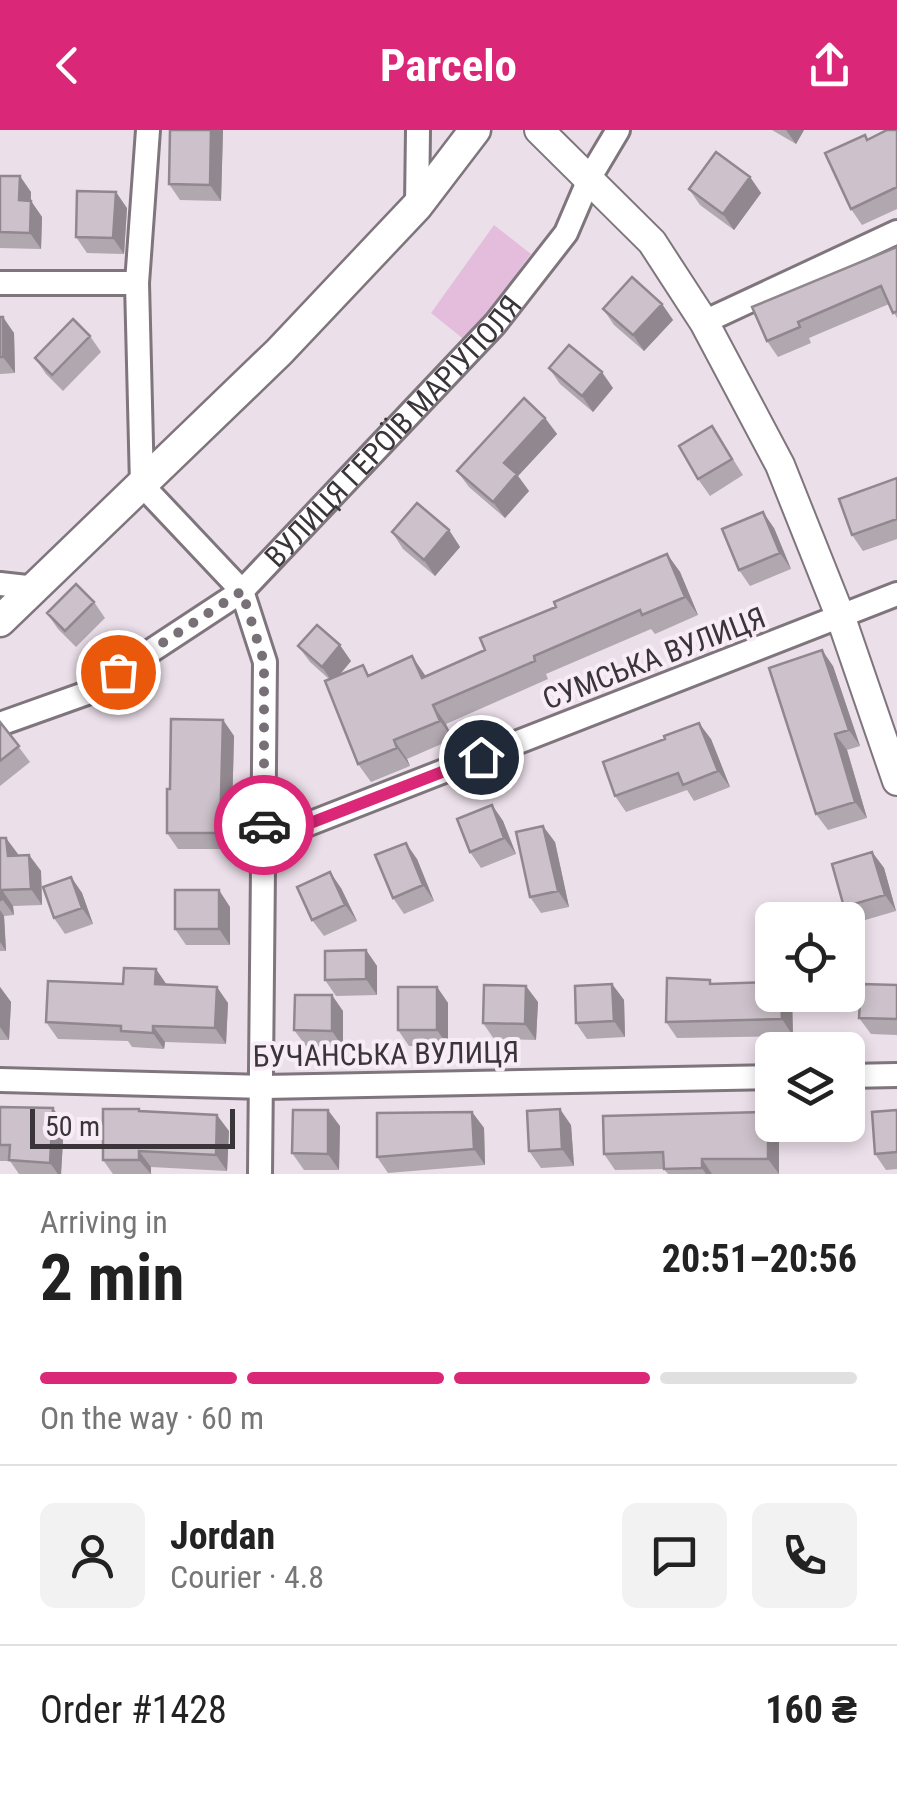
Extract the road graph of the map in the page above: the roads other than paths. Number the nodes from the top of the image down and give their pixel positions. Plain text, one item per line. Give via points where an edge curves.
1 (148, 130) edge
2 (418, 130) edge
3 (475, 130) edge
4 (539, 130) edge
5 (618, 130) edge
6 (590, 177) junction
7 (417, 206) junction
8 (897, 232) edge
9 (0, 283) edge
10 (137, 283) junction
11 (704, 322) junction
12 (142, 485) junction
13 (0, 584) edge
14 (36, 588) junction
15 (242, 591) junction
16 (897, 594) edge
17 (842, 618) junction
18 (0, 621) edge
19 (0, 724) edge
20 (897, 781) edge
21 (264, 841) junction
22 (897, 1075) edge
23 (865, 1076) edge
24 (755, 1078) edge
25 (0, 1080) edge
26 (262, 1088) junction
27 (260, 1174) edge

1 - 10 street
2 - 7 street
3 - 7 main road
4 - 6 street
5 - 6 street, ВУЛИЦЯ ГЕРОЇВ МАРІУПОЛЯ
6 - 11 street via 652,242
6 - 15 street, ВУЛИЦЯ ГЕРОЇВ МАРІУПОЛЯ via 566,234 495,324
7 - 12 main road
8 - 11 street
9 - 10 street
10 - 12 street
11 - 17 street via 780,465
12 - 14 main road
12 - 15 street
13 - 14 street
14 - 18 main road
15 - 19 street, ВУЛИЦЯ ГЕРОЇВ МАРІУПОЛЯ via 87,692
15 - 21 street via 264,662
16 - 17 street, СУМСЬКА ВУЛИЦЯ
17 - 20 street
17 - 21 street, СУМСЬКА ВУЛИЦЯ
21 - 26 street
22 - 23 street
24 - 26 street, БУЧАНСЬКА ВУЛИЦЯ
25 - 26 street, БУЧАНСЬКА ВУЛИЦЯ
26 - 27 street

